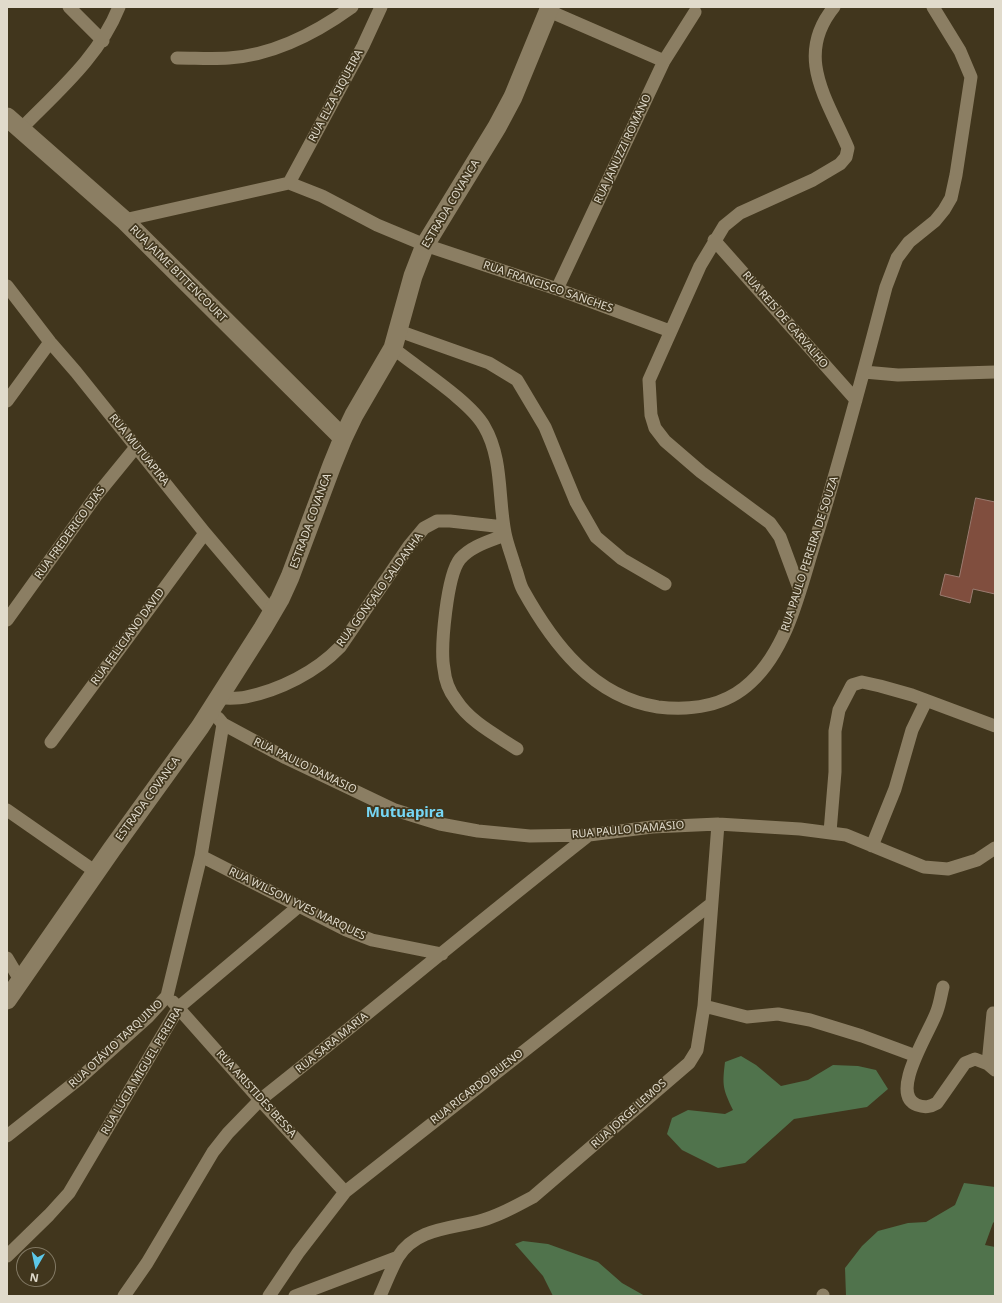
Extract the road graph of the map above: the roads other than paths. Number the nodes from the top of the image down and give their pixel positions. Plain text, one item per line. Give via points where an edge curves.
1 (69, 7) edge
2 (120, 7) edge
3 (352, 7) edge
4 (381, 7) edge
5 (834, 7) edge
6 (932, 7) edge
7 (549, 9) edge
8 (695, 12) dead end
9 (102, 41) junction
10 (177, 58) dead end
11 (664, 61) junction
12 (7, 117) edge
13 (21, 129) junction
14 (289, 183) junction
15 (124, 220) junction
16 (714, 240) junction
17 (425, 245) junction
18 (7, 286) edge
19 (558, 289) junction
20 (670, 331) junction
21 (396, 340) junction
22 (50, 342) junction
23 (864, 372) junction
24 (995, 372) edge
25 (856, 400) junction
26 (7, 401) edge
27 (343, 438) junction
28 (136, 448) junction
29 (505, 531) junction
30 (205, 533) junction
31 (665, 584) dead end
32 (800, 591) junction
33 (272, 612) junction
34 (7, 620) edge
35 (926, 700) junction
36 (217, 711) junction
37 (995, 726) edge
38 (51, 742) dead end
39 (517, 749) dead end
40 (7, 810) edge
41 (718, 824) junction
42 (830, 832) junction
43 (589, 835) junction
44 (872, 846) junction
45 (995, 848) edge
46 (201, 856) junction
47 (96, 872) junction
48 (711, 904) junction
49 (299, 906) junction
50 (442, 954) junction
51 (7, 958) edge
52 (20, 980) junction
53 (942, 987) dead end
54 (167, 996) junction
55 (7, 1000) edge
56 (704, 1006) junction
57 (179, 1007) junction
58 (993, 1014) dead end
59 (916, 1056) junction
60 (992, 1067) edge
61 (260, 1100) junction
62 (7, 1136) edge
63 (345, 1192) junction
64 (7, 1256) edge
65 (398, 1257) junction
66 (124, 1296) edge
67 (269, 1296) edge
68 (295, 1296) edge
69 (380, 1296) edge

1 - 9 street
2 - 9 street
3 - 10 street via 298,40 261,53 230,58
4 - 14 street, RUA ELZA SIQUEIRA via 363,46
5 - 16 street via 817,33 814,63 819,84 848,148 846,157 840,164 813,180 740,213 724,226
6 - 23 street, RUA PAULO PEREIRA DE SOUZA via 960,51 971,77 956,175 951,198 944,210 935,221 909,242 898,258 886,287
7 - 11 street
7 - 17 street, ESTRADA COVANCA via 510,103
8 - 11 street, RUA JANUZZI ROMANO
9 - 13 street via 82,66
11 - 19 street, RUA JANUZZI ROMANO
12 - 13 street, RUA JAIME BITTENCOURT
13 - 15 street, RUA JAIME BITTENCOURT
14 - 15 street
14 - 17 street, RUA FRANCISCO SANCHES
15 - 27 street, RUA JAIME BITTENCOURT
16 - 20 street
16 - 25 street, RUA REIS DE CARVALHO
17 - 19 street, RUA FRANCISCO SANCHES
17 - 21 street, ESTRADA COVANCA via 413,276
18 - 22 street, RUA MUTUAPIRA
19 - 20 street, RUA FRANCISCO SANCHES
20 - 32 street via 649,380 651,415 655,428 665,441 701,472 770,523 780,537
21 - 27 street, ESTRADA COVANCA
21 - 29 street, RUA PAULO PEREIRA DE SOUZA via 483,424 497,465
21 - 31 street via 488,363 517,380 545,427 576,502 596,537 622,559
22 - 26 street
22 - 28 street, RUA MUTUAPIRA
23 - 24 street via 905,375
23 - 25 street, RUA PAULO PEREIRA DE SOUZA
25 - 32 street, RUA PAULO PEREIRA DE SOUZA
27 - 33 street, ESTRADA COVANCA via 290,577
28 - 30 street, RUA MUTUAPIRA
28 - 34 street, RUA FREDERICO DIAS via 96,496
29 - 32 street, RUA PAULO PEREIRA DE SOUZA via 522,588 566,655 591,679 622,697 648,705 674,709 710,705 732,697 751,683 781,642
29 - 36 street, RUA GONÇALO SALDANHA via 450,520 424,528 331,656 301,676
29 - 39 street via 474,548 461,559 455,569 444,633 443,668 448,687 456,701 483,727
30 - 33 street, RUA MUTUAPIRA
30 - 38 street, RUA FELICIANO DAVID
33 - 36 street, ESTRADA COVANCA
35 - 37 street
35 - 42 street via 862,682 852,685 839,710 835,731 835,772
35 - 44 street via 912,730 895,789
36 - 43 street, RUA PAULO DAMASIO via 286,758 388,806 440,824 530,836
36 - 46 street
36 - 47 street, ESTRADA COVANCA
40 - 47 street
41 - 42 street, RUA PAULO DAMASIO
41 - 43 street, RUA PAULO DAMASIO via 652,827
41 - 48 street, RUA JORGE LEMOS
42 - 44 street, RUA PAULO DAMASIO via 846,835
43 - 50 street, RUA SARA MARIA
44 - 45 street, RUA PAULO DAMASIO via 924,867 948,869 977,860
46 - 49 street, RUA WILSON YVES MARQUES
46 - 54 street, RUA OTÁVIO TARQUINO
47 - 52 street, ESTRADA COVANCA
48 - 56 street, RUA JORGE LEMOS
48 - 63 street, RUA RICARDO BUENO
49 - 50 street, RUA WILSON YVES MARQUES via 372,940
49 - 57 street, RUA LÚCIA MIGUEL PEREIRA
50 - 61 street, RUA SARA MARIA
51 - 52 street
52 - 55 street, ESTRADA COVANCA
53 - 59 street via 938,1010
54 - 57 street, RUA ARISTIDES BESSA
54 - 62 street, RUA OTÁVIO TARQUINO via 148,1017 79,1080
56 - 59 street via 747,1017 778,1014 810,1020
56 - 65 street, RUA JORGE LEMOS via 697,1050 689,1063 533,1197 503,1214 440,1229 418,1238
57 - 61 street, RUA ARISTIDES BESSA
57 - 64 street, RUA LÚCIA MIGUEL PEREIRA via 69,1193
58 - 60 street
59 - 60 street via 906,1090 911,1101 924,1108 937,1103 965,1063 975,1059
61 - 63 street, RUA ARISTIDES BESSA
61 - 66 street, RUA SARA MARIA via 213,1152 147,1264
63 - 67 street, RUA RICARDO BUENO
65 - 68 street
65 - 69 street, RUA JORGE LEMOS

